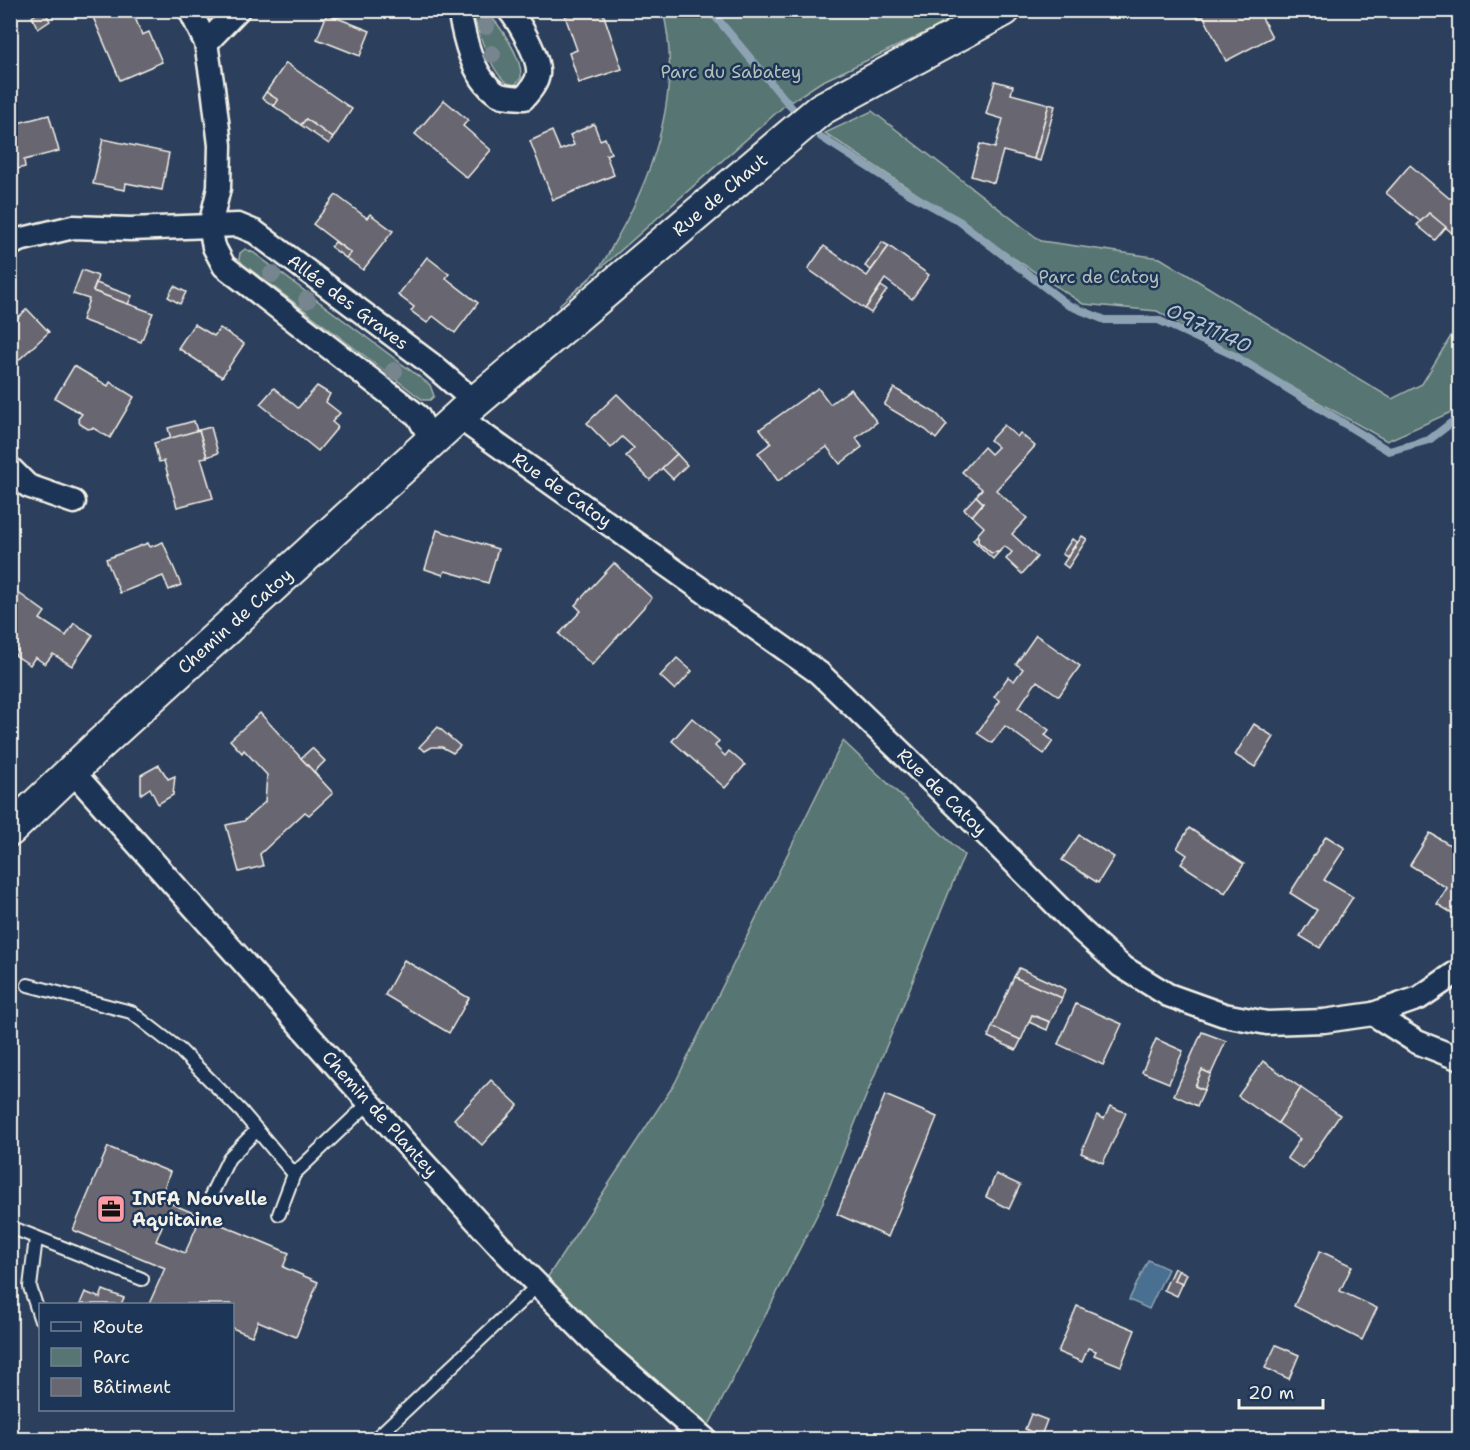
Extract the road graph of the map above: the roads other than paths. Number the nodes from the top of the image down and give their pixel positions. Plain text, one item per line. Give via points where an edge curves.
1 (190, 10) edge
2 (238, 10) edge
3 (459, 10) edge
4 (509, 10) edge
5 (1004, 10) edge
6 (206, 43) junction
7 (210, 226) junction
8 (10, 246) edge
9 (468, 408) junction
10 (432, 441) junction
11 (10, 468) edge
12 (74, 502) dead end
13 (72, 771) junction
14 (10, 830) edge
15 (1460, 970) edge
16 (28, 985) dead end
17 (1373, 1014) junction
18 (1460, 1059) edge
19 (369, 1103) junction
20 (257, 1130) junction
21 (294, 1174) junction
22 (212, 1193) dead end
23 (279, 1214) dead end
24 (10, 1227) edge
25 (36, 1238) junction
26 (142, 1279) dead end
27 (538, 1285) junction
28 (39, 1315) edge
29 (374, 1440) edge
30 (706, 1440) edge

1 - 6 street
2 - 6 street
3 - 4 street via 466,47 482,77 496,93 524,98 539,73 532,48
5 - 9 street, Rue de Chaut via 821,109
6 - 7 street via 220,145 219,188
7 - 8 street, Allée des Graves via 73,227 19,240
7 - 9 street, Allée des Graves via 238,225 255,232 431,364
7 - 10 street via 214,247 224,266 418,417
9 - 10 street, Chemin de Catoy
9 - 17 street, Rue de Catoy via 471,426 819,673 1121,966 1167,995 1224,1015 1267,1023 1324,1022
10 - 13 street, Chemin de Catoy
11 - 12 street via 28,486
13 - 14 street, Chemin de Catoy
13 - 19 street, Chemin de Plantey
15 - 17 street, Rue de Catoy via 1419,998
16 - 20 lane via 131,1012 180,1050
17 - 18 street via 1417,1042
19 - 21 lane
19 - 27 street, Chemin de Plantey
20 - 21 lane
20 - 22 lane via 229,1158
21 - 23 lane
24 - 25 lane
25 - 26 lane
25 - 28 lane via 30,1287
27 - 29 lane
27 - 30 street, Chemin de Plantey via 600,1348

